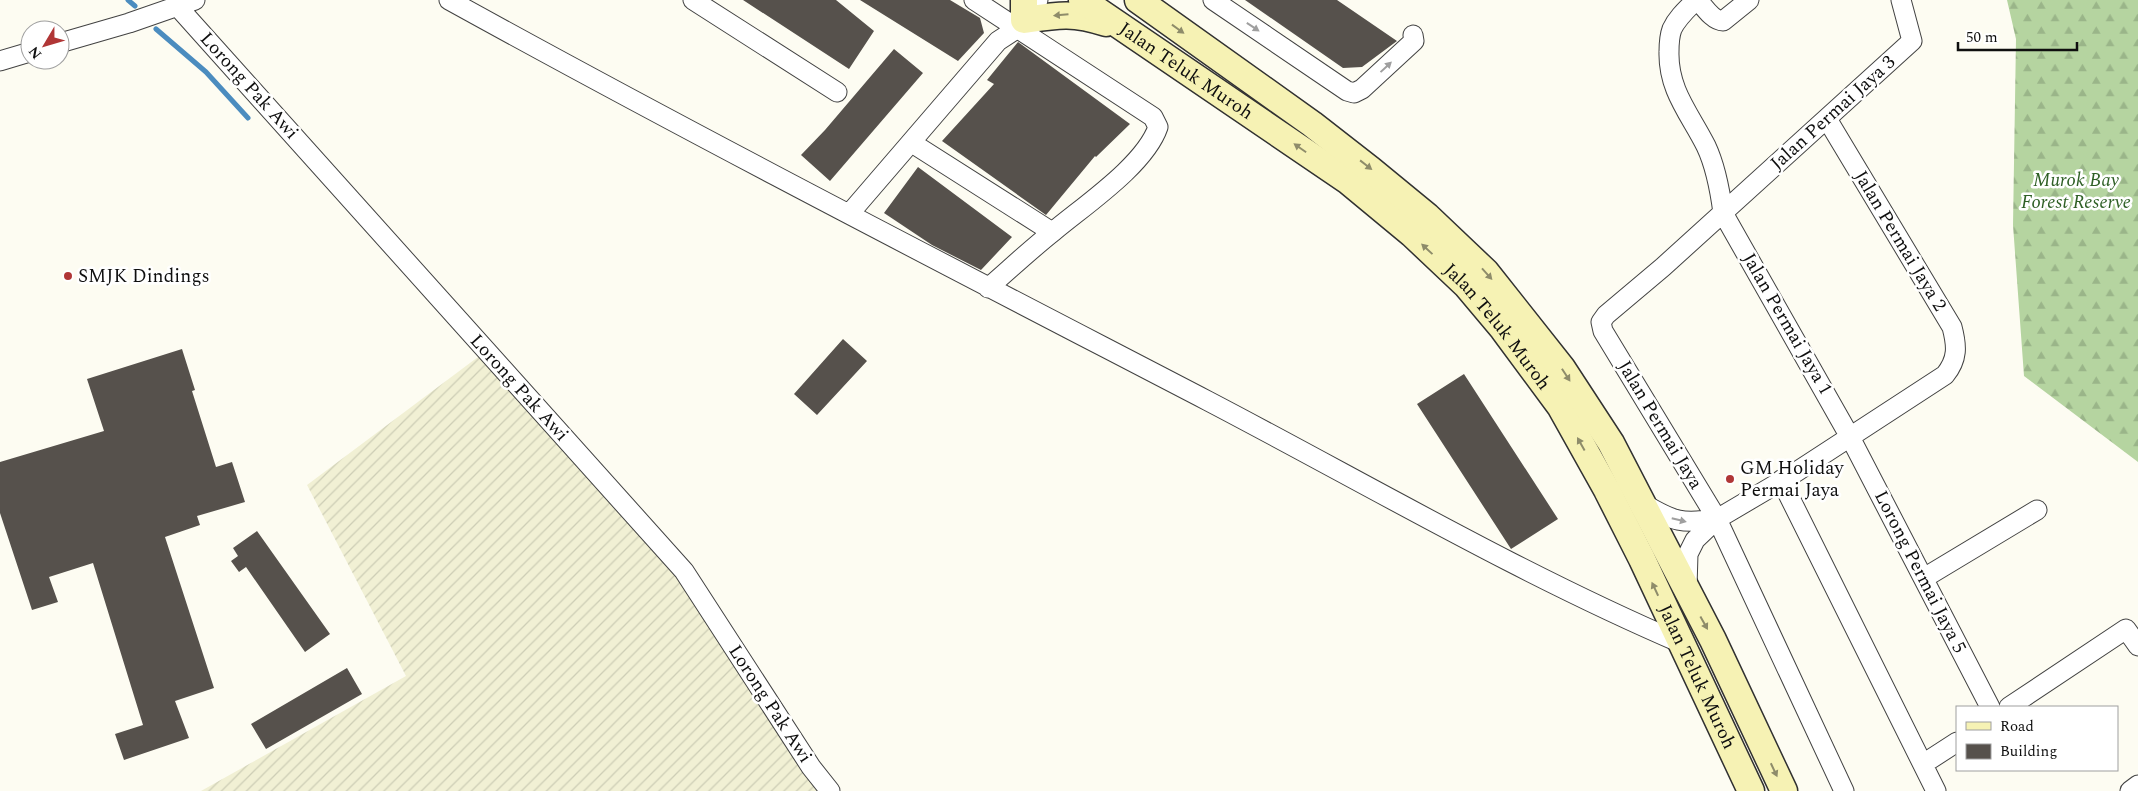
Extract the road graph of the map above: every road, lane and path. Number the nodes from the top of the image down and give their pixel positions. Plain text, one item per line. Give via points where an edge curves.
1 (448, 0) edge
2 (693, 0) edge
3 (974, 0) edge
4 (1082, 0) edge
5 (1138, 0) edge
6 (1213, 0) edge
7 (1697, 0) edge
8 (1749, 0) edge
9 (1901, 0) edge
10 (186, 4) edge
11 (1026, 12) edge
12 (1126, 28) junction
13 (1413, 35) dead end
14 (70, 40) edge
15 (20, 55) edge
16 (0, 61) edge
17 (837, 92) dead end
18 (1827, 119) junction
19 (912, 143) junction
20 (1723, 212) junction
21 (850, 213) junction
22 (1052, 232) junction
23 (988, 288) junction
24 (1603, 331) joint
25 (1850, 436) junction
26 (1781, 480) junction
27 (1644, 504) junction
28 (2037, 510) dead end
29 (1717, 519) junction
30 (1924, 578) junction
31 (1687, 589) junction
32 (1681, 643) junction
33 (2138, 646) edge
34 (1989, 706) edge
35 (2010, 706) edge
36 (1956, 743) edge
37 (1923, 764) junction
38 (2138, 785) edge
39 (830, 791) edge
40 (1751, 791) edge
41 (1784, 791) edge
42 (1844, 791) edge
43 (1936, 791) edge
44 (2130, 791) edge

1 - 21 street
2 - 17 street
3 - 11 street
4 - 12 main road, Jalan Teluk Muroh
5 -> 27 main road, Jalan Teluk Muroh via 1371,170 1427,216 1486,272 1562,368 1611,443
6 -> 13 street via 1346,91 1354,93 1414,41
7 - 8 street via 1718,21 1723,21
7 - 20 street via 1672,28 1669,60 1675,91 1707,148 1720,187
9 - 18 street, Jalan Permai Jaya 3 via 1912,41
10 - 14 street
10 - 39 street, Lorong Pak Awi via 684,571
12 -> 11 main road via 1085,16
11 - 19 street
11 - 22 street via 1153,117 1158,127 1154,140 1118,180
32 -> 12 main road, Jalan Teluk Muroh via 1607,490 1560,406 1466,285 1412,234 1348,181
15 - 16 street
18 - 20 street, Jalan Permai Jaya 3
18 - 25 street, Jalan Permai Jaya 2 via 1952,327 1957,343 1956,357 1945,375
19 - 21 street
19 - 22 street
20 - 24 street, Jalan Permai Jaya 3 via 1606,315 1601,322
20 - 25 street, Jalan Permai Jaya 1
21 - 23 street
22 - 23 street
23 - 32 street via 1564,590
24 - 29 street, Jalan Permai Jaya
25 - 26 street
25 - 30 street, Lorong Permai Jaya 5
26 - 29 street
26 - 37 street
27 -> 29 street via 1665,517 1688,523
27 - 31 main road, Jalan Teluk Muroh
28 - 30 street
29 - 31 street via 1695,540 1688,554
29 - 42 street, Jalan Permai Jaya
30 - 34 street, Lorong Permai Jaya 5
31 -> 41 main road, Jalan Teluk Muroh
32 - 40 main road, Jalan Teluk Muroh
33 - 35 street via 2126,629
36 - 37 street
37 - 43 street
38 - 44 street

